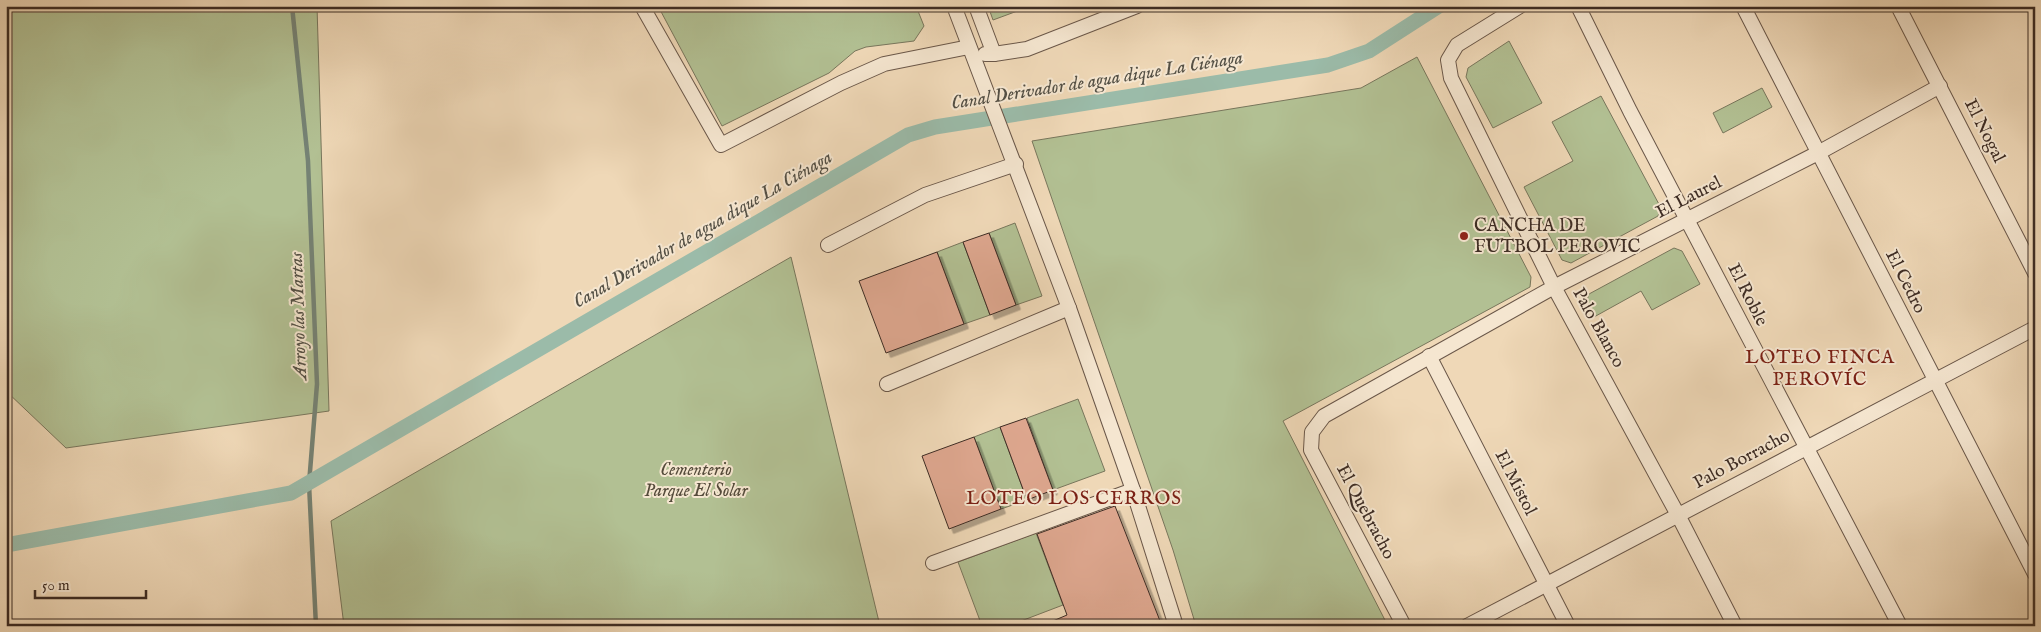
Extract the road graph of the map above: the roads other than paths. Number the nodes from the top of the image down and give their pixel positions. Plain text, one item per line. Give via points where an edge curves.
1 (642, 6) edge
2 (954, 6) edge
3 (976, 6) edge
4 (1137, 6) edge
5 (1520, 6) edge
6 (1578, 6) edge
7 (1743, 6) edge
8 (1898, 6) edge
9 (971, 51) junction
10 (994, 54) junction
11 (1940, 86) junction
12 (1818, 153) junction
13 (1016, 164) junction
14 (1687, 220) junction
15 (828, 245) dead end
16 (2035, 273) edge
17 (1554, 288) junction
18 (1070, 308) junction
19 (2035, 328) edge
20 (1429, 356) junction
21 (1935, 381) junction
22 (887, 384) dead end
23 (1324, 416) joint
24 (1806, 448) junction
25 (1132, 490) junction
26 (1678, 515) junction
27 (933, 563) dead end
28 (2035, 574) edge
29 (1546, 585) junction
30 (1176, 626) edge
31 (1404, 626) edge
32 (1467, 626) edge
33 (1568, 626) edge
34 (1735, 626) edge
35 (1900, 626) edge

1 - 9 street via 721,145 840,83 884,64
2 - 9 street
3 - 10 street
4 - 10 street via 1027,49
5 - 17 street, Palo Blanco via 1457,45 1448,60 1451,78
6 - 14 street, El Roble
7 - 12 street, El Cedro
8 - 11 street, El Nogal
9 - 10 street
9 - 13 street
11 - 12 street, El Laurel
11 - 16 street, El Nogal
12 - 14 street, El Laurel
12 - 21 street, El Cedro
13 - 15 street via 925,195
13 - 18 street
14 - 17 street, El Laurel
14 - 24 street, El Roble
17 - 20 street, El Laurel
17 - 26 street, Palo Blanco
18 - 22 street
18 - 25 street
19 - 21 street, Palo Borracho
20 - 23 street, El Laurel
20 - 29 street, El Mistol
21 - 24 street, Palo Borracho
21 - 28 street, El Cedro
23 - 31 street, El Quebracho via 1312,432 1311,450
24 - 26 street, Palo Borracho
24 - 35 street, El Roble
25 - 27 street
25 - 30 street
26 - 29 street, Palo Borracho
26 - 34 street, Palo Blanco
29 - 32 street, Palo Borracho
29 - 33 street, El Mistol

